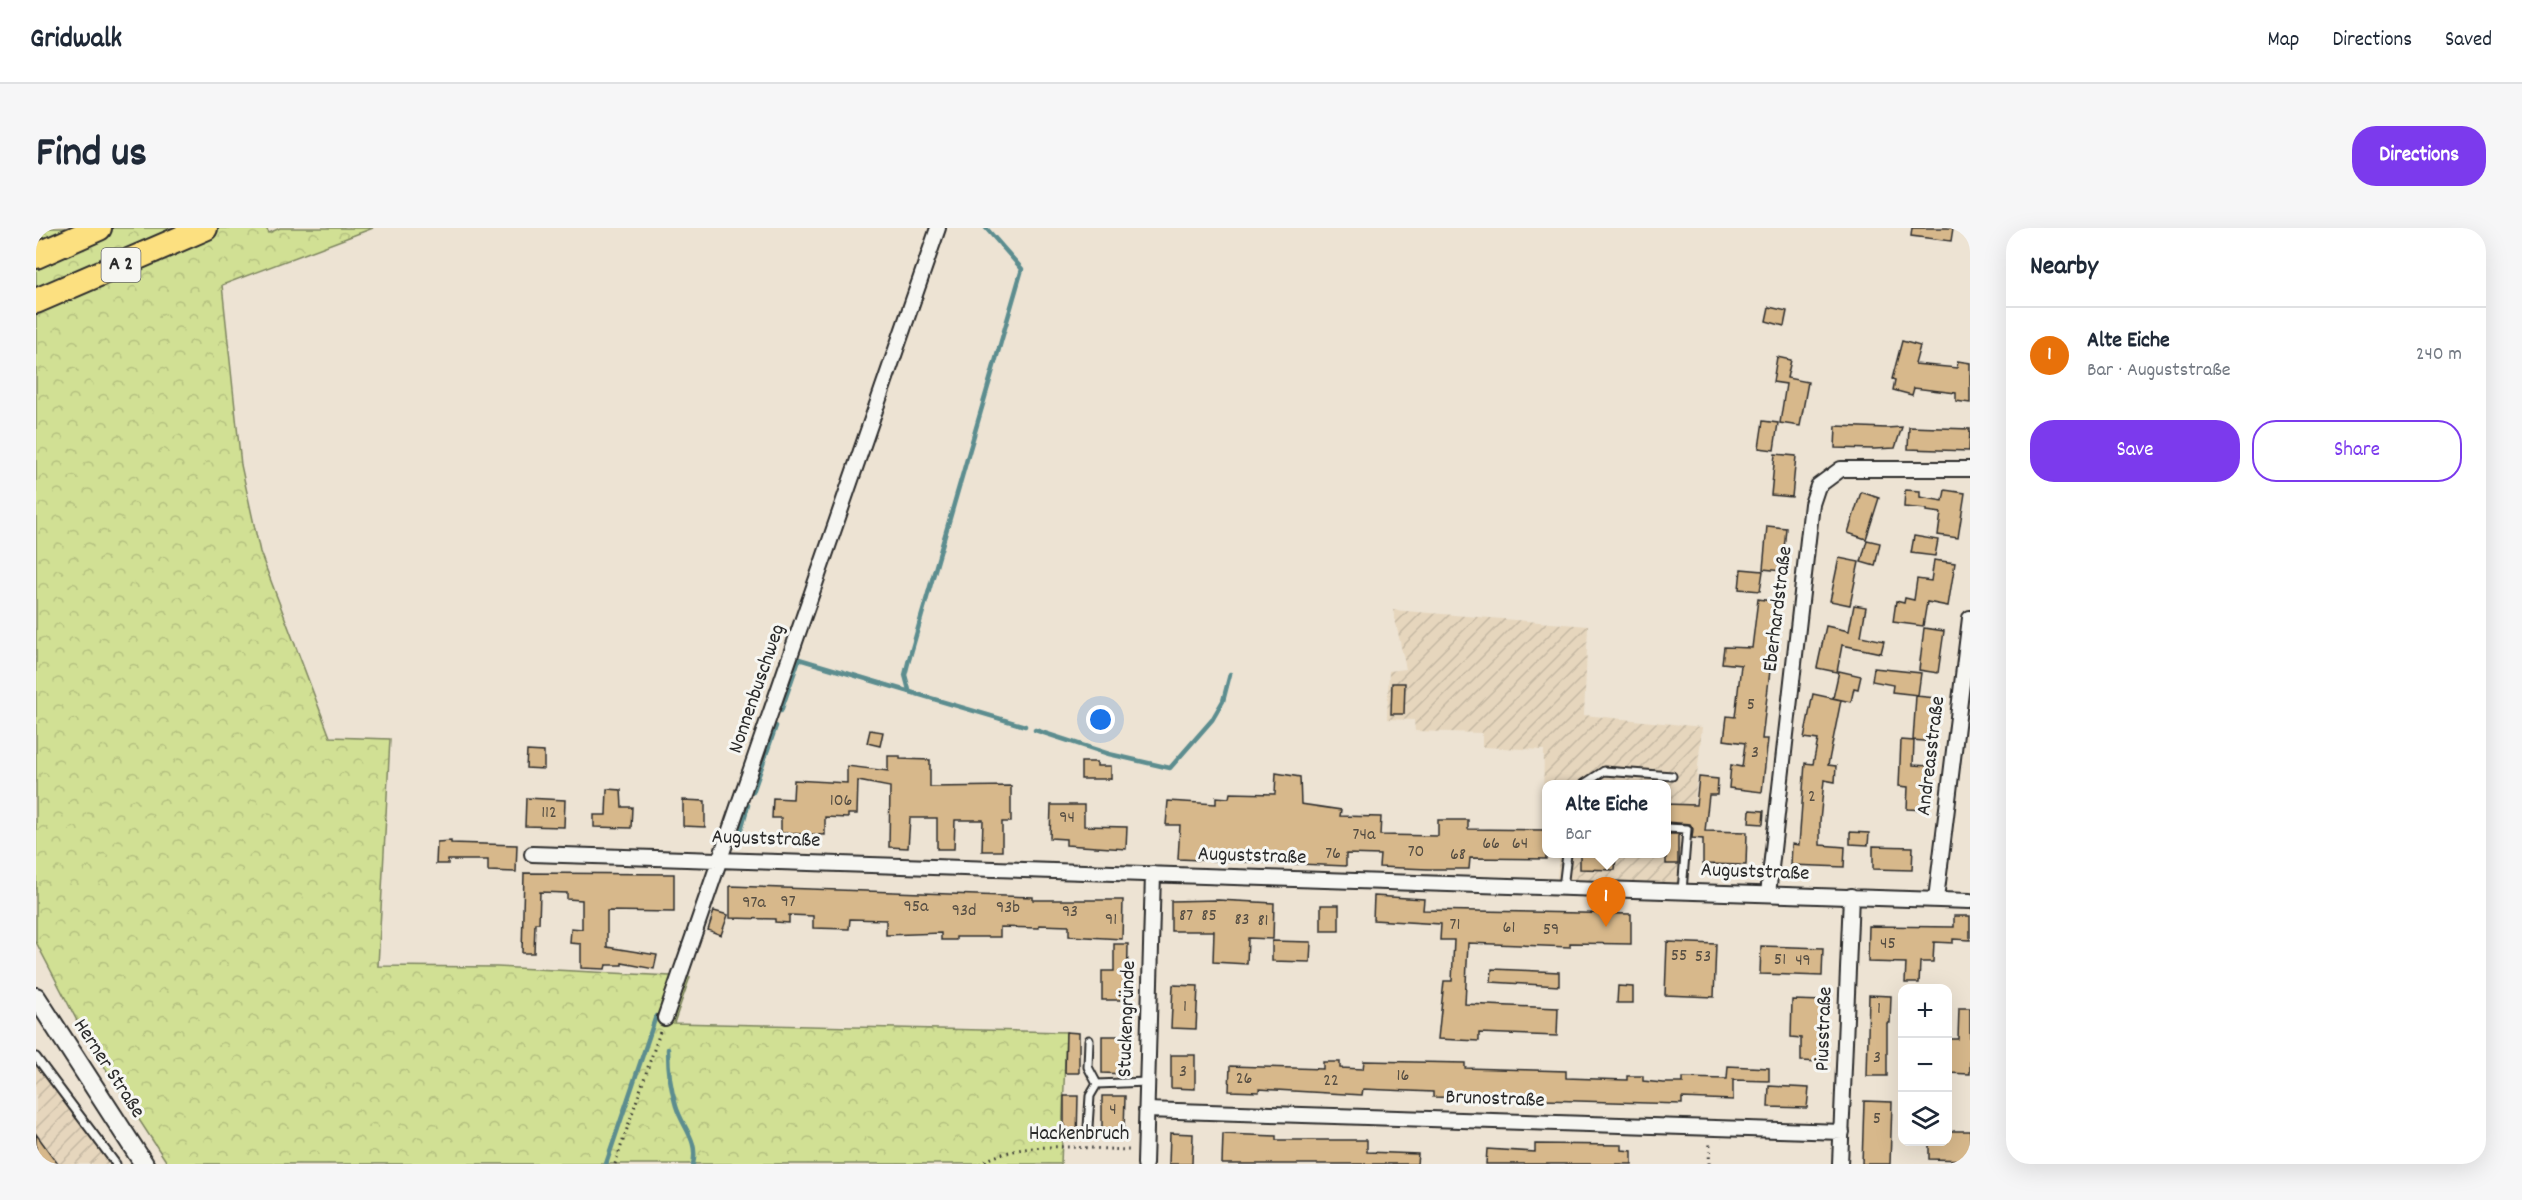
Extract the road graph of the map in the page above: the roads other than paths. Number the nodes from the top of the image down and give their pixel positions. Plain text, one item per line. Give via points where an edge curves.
1 (99, 228) edge
2 (205, 228) edge
3 (938, 228) edge
4 (36, 256) edge
5 (36, 301) edge
6 (1970, 469) edge
7 (1970, 618) edge
8 (1672, 776) dead end
9 (1590, 780) edge
10 (1671, 828) edge
11 (532, 854) dead end
12 (1567, 858) edge
13 (721, 859) junction
14 (1153, 874) junction
15 (1563, 888) junction
16 (1682, 891) junction
17 (1768, 894) junction
18 (1851, 896) junction
19 (1936, 899) junction
20 (1970, 901) edge
21 (36, 997) edge
22 (665, 1018) road end
23 (1089, 1040) dead end
24 (36, 1056) edge
25 (1147, 1082) junction
26 (1097, 1084) junction
27 (1146, 1110) junction
28 (1088, 1127) dead end
29 (1842, 1132) junction
30 (1145, 1157) edge
31 (116, 1164) edge
32 (144, 1164) edge
33 (1840, 1164) edge

1 - 4 highway, A 2
2 - 5 highway, A 2
3 - 13 street, Nonnenbuschweg
6 - 17 street, Eberhardstraße via 1841,469 1818,486 1812,504
7 - 19 street, Andreasstraße
8 - 9 lane via 1604,771
10 - 16 lane via 1687,829
11 - 13 street, Auguststraße
12 - 15 lane
13 - 14 street, Auguststraße
13 - 22 street, Nonnenbuschweg
14 - 15 street, Auguststraße
14 - 25 street, Stuckengründe
15 - 16 street, Auguststraße
16 - 17 street, Auguststraße
17 - 18 street, Auguststraße
18 - 19 street, Auguststraße
18 - 29 street, Piusstraße
19 - 20 street, Auguststraße
21 - 32 main road, Herner Straße
23 - 26 lane via 1088,1066
24 - 31 lane
25 - 26 lane
25 - 27 street, Stuckengründe
26 - 28 lane via 1090,1096
27 - 29 street, Brunostraße
27 - 30 street, Stuckengründe
29 - 33 street, Piusstraße

